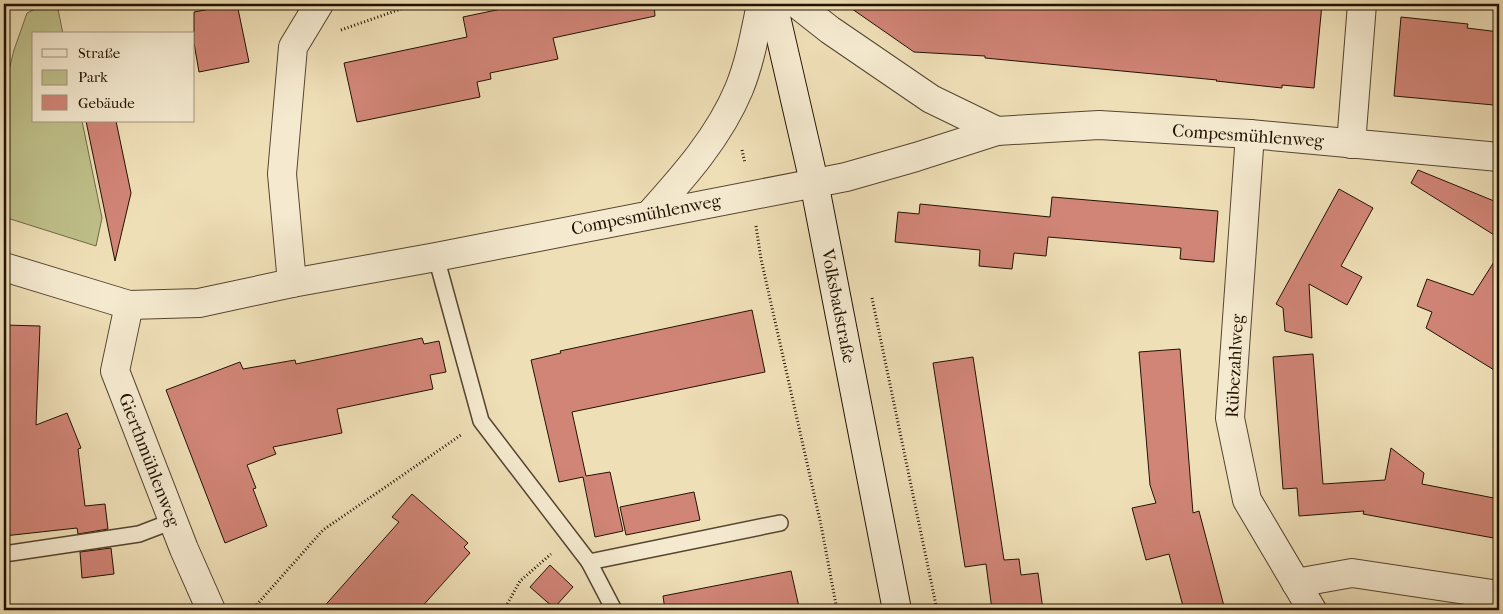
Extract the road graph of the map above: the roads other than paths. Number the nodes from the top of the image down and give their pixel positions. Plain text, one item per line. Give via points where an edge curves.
1 (319, 4) edge
2 (761, 4) edge
3 (773, 4) edge
4 (796, 4) edge
5 (1362, 4) edge
6 (997, 131) junction
7 (1250, 134) junction
8 (1351, 144) junction
9 (1499, 158) edge
10 (814, 182) junction
11 (650, 214) junction
12 (436, 257) junction
13 (4, 267) edge
14 (292, 283) junction
15 (129, 305) junction
16 (173, 521) junction
17 (780, 523) dead end
18 (4, 554) edge
19 (589, 562) junction
20 (1296, 583) junction
21 (1499, 595) edge
22 (211, 610) edge
23 (614, 610) edge
24 (897, 610) edge
25 (1312, 610) edge

1 - 14 street via 293,47 282,174
2 - 11 street via 746,68 719,127 686,173
3 - 10 street, Volksbadstraße
4 - 6 street, Compesmühlenweg via 931,99
5 - 8 street
6 - 7 street, Compesmühlenweg via 1099,125
6 - 10 street, Compesmühlenweg via 846,177
7 - 8 street, Compesmühlenweg
7 - 20 street, Rübezahlweg via 1230,418 1247,500
8 - 9 street, Compesmühlenweg
10 - 11 street, Compesmühlenweg
10 - 24 street, Volksbadstraße
11 - 12 street, Compesmühlenweg
12 - 14 street, Compesmühlenweg
12 - 19 lane via 480,421
13 - 15 street, Compesmühlenweg
14 - 15 street, Compesmühlenweg via 199,303
15 - 16 street, Gierthmühlenweg via 115,371
16 - 18 lane via 139,534
16 - 22 street, Gierthmühlenweg
17 - 19 lane
19 - 23 lane
20 - 21 street via 1352,573
20 - 25 street, Rübezahlweg

